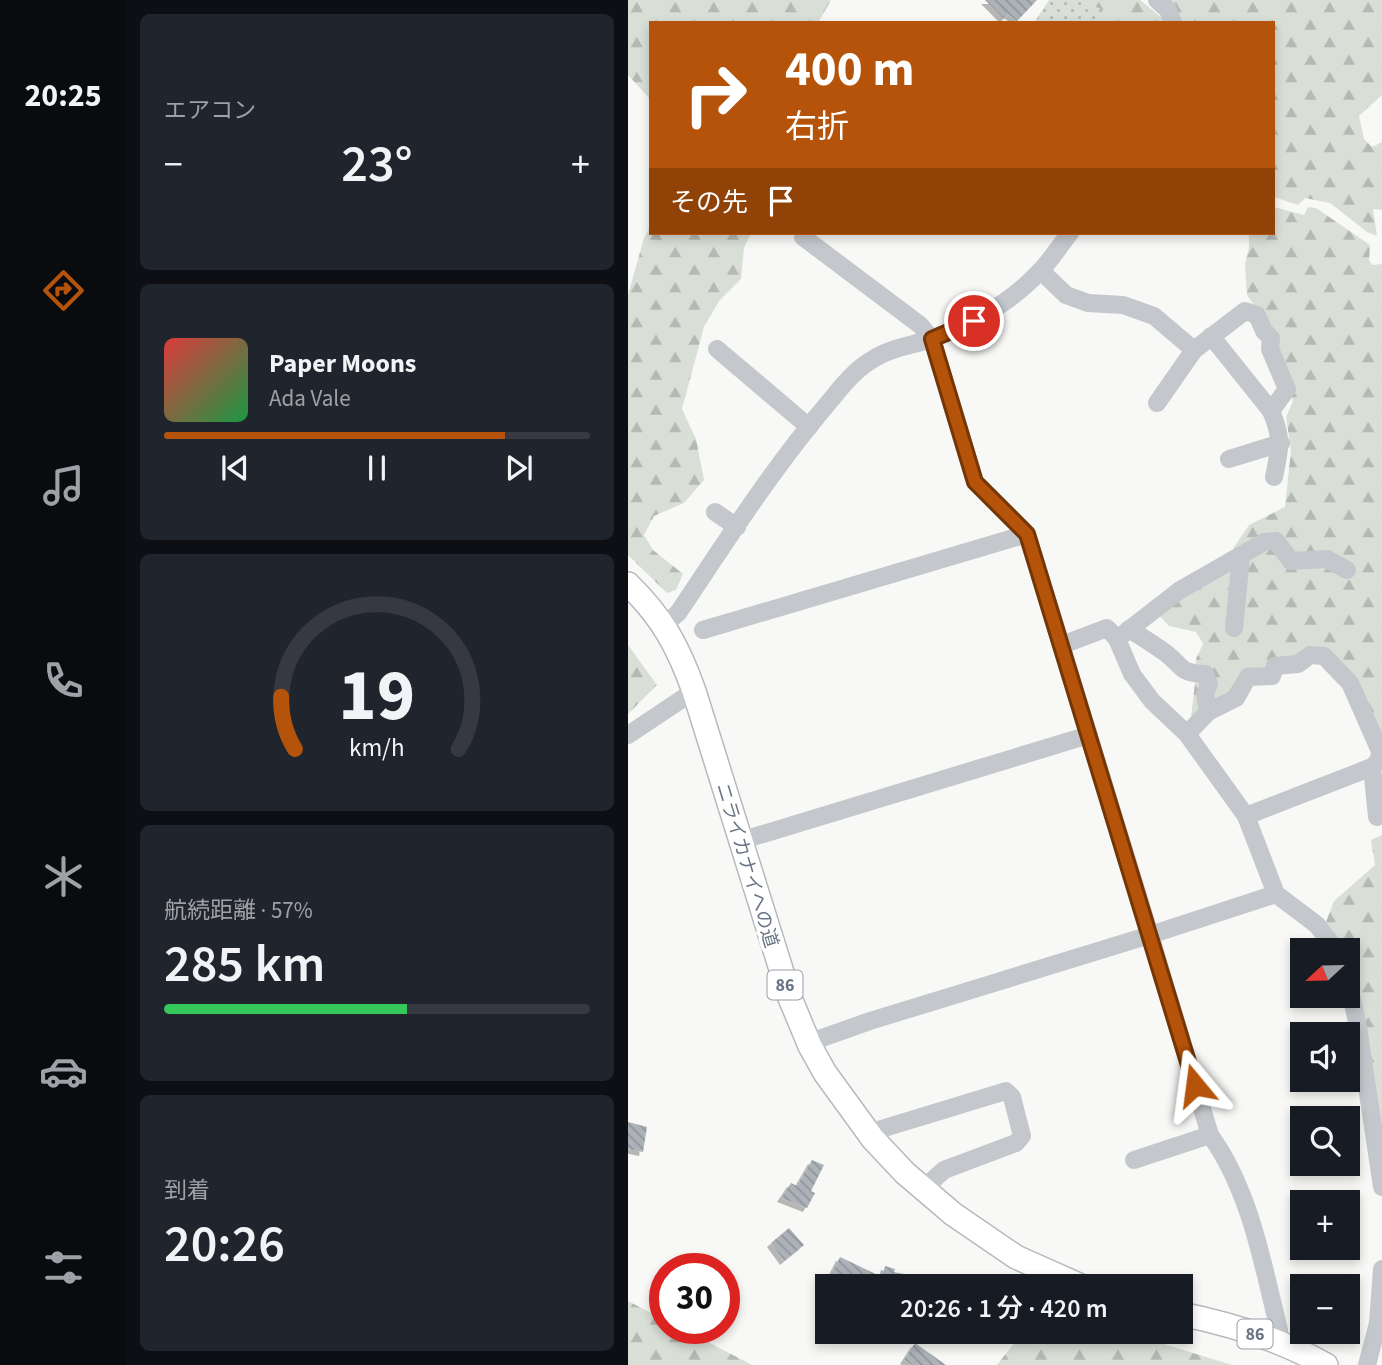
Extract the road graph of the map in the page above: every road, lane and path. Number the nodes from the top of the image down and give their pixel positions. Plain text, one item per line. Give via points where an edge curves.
1 (1157, 0) edge
2 (1172, 21) edge
3 (1068, 235) edge
4 (804, 237) dead end
5 (1041, 271) junction
6 (1211, 336) junction
7 (932, 339) junction
8 (717, 349) dead end
9 (1194, 350) junction
10 (1157, 403) dead end
11 (1271, 411) junction
12 (809, 427) junction
13 (1281, 443) junction
14 (1229, 459) dead end
15 (1274, 477) dead end
16 (715, 512) dead end
17 (736, 527) junction
18 (1027, 534) junction
19 (1241, 557) junction
20 (1347, 570) dead end
21 (628, 584) edge
22 (664, 625) junction
23 (1234, 628) dead end
24 (703, 630) dead end
25 (1123, 634) junction
26 (1062, 645) junction
27 (694, 691) junction
28 (1208, 712) junction
29 (1187, 734) junction
30 (1089, 735) junction
31 (628, 736) edge
32 (1372, 767) junction
33 (1246, 816) junction
34 (1377, 817) dead end
35 (740, 841) junction
36 (1276, 894) junction
37 (1150, 935) junction
38 (1327, 938) edge
39 (1354, 1008) edge
40 (809, 1046) junction
41 (868, 1133) junction
42 (1210, 1135) junction
43 (1134, 1160) dead end
44 (1382, 1187) edge
45 (923, 1189) junction
46 (1382, 1269) edge
47 (1054, 1274) edge
48 (1193, 1317) edge
49 (1278, 1343) junction
50 (1299, 1360) edge
51 (1326, 1365) edge
52 (1367, 1365) edge

1 - 2 street
3 - 5 street
4 - 7 street
5 - 7 street via 1003,303
5 - 9 street via 1066,295 1088,303 1123,305 1154,316
6 - 9 street
6 - 11 street
6 - 11 street via 1245,312 1257,315 1271,338 1270,349 1287,389
7 - 12 street via 890,349 870,360 852,374
7 - 18 street via 975,482
8 - 12 street
9 - 10 street
11 - 13 street
12 - 17 street
13 - 14 street
13 - 15 street
16 - 17 street
17 - 22 street via 678,613
18 - 24 street
18 - 26 street
19 - 20 street via 1264,542 1276,541 1291,561 1327,559
19 - 23 street
19 - 25 street via 1180,590
21 - 22 main road, ニライカナイへの道 / 86
22 - 27 main road, ニライカナイへの道 / 86
25 - 26 street via 1107,628
25 - 28 street via 1169,656 1180,668 1205,674
25 - 29 street via 1132,674 1152,701
26 - 30 street
27 - 31 street
27 - 35 main road, ニライカナイへの道 / 86
28 - 29 street
28 - 32 street via 1236,698 1248,677 1272,676 1275,666 1298,664 1310,655 1324,656 1350,683 1380,751
29 - 33 street
30 - 35 street
30 - 37 street
32 - 33 street
32 - 34 street
33 - 36 street
35 - 40 main road, ニライカナイへの道 / 86
36 - 37 street
36 - 38 street
37 - 40 street via 870,1021
37 - 42 street
39 - 44 street
40 - 41 main road, ニライカナイへの道 / 86
41 - 45 main road, ニライカナイへの道 / 86
41 - 45 street via 1006,1091 1012,1097 1022,1136 1016,1143 944,1170
42 - 43 street
42 - 49 street via 1222,1151 1253,1223 1279,1330
45 - 47 main road, ニライカナイへの道 / 86 via 1016,1257
46 - 52 street via 1378,1324
48 - 49 main road, 86
49 - 50 main road, 86
50 - 51 main road, 86

